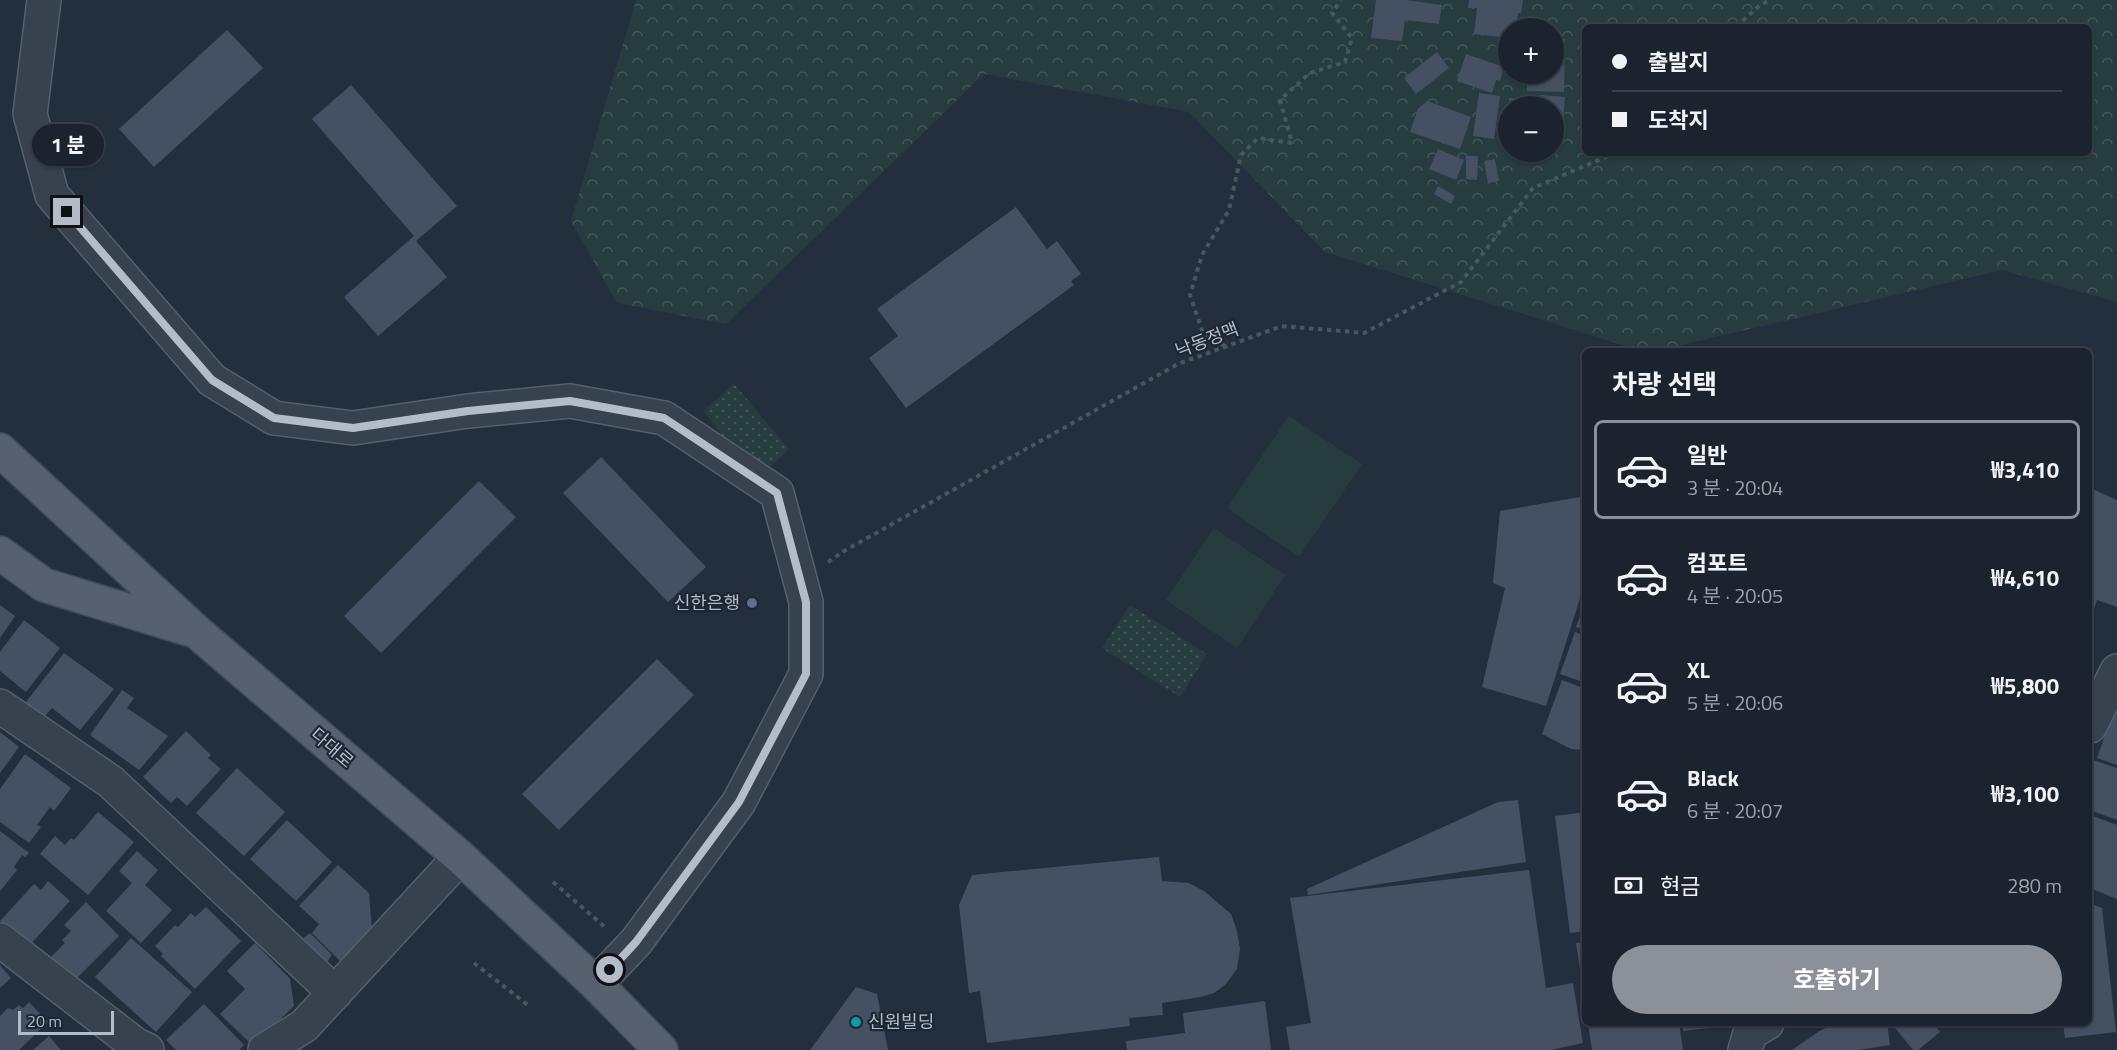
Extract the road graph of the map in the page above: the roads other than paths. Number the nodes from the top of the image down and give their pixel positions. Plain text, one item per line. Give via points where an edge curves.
1 (44, 0) edge
2 (0, 450) edge
3 (0, 553) edge
4 (197, 632) junction
5 (2117, 671) edge
6 (0, 706) edge
7 (2092, 722) edge
8 (460, 857) junction
9 (0, 940) edge
10 (596, 984) junction
11 (335, 993) junction
12 (647, 1046) edge
13 (147, 1050) edge
14 (265, 1050) edge

1 - 10 street via 30,114 52,195 212,380 274,418 353,428 570,401 664,418 777,493 806,602 806,674 739,802 636,942
2 - 4 main road, 다대로
3 - 4 main road via 44,585
4 - 8 main road, 다대로
5 - 7 street
6 - 11 street via 111,782
8 - 10 main road, 다대로
8 - 11 street
9 - 13 street
10 - 12 main road, 다대로
11 - 14 street via 304,1026

